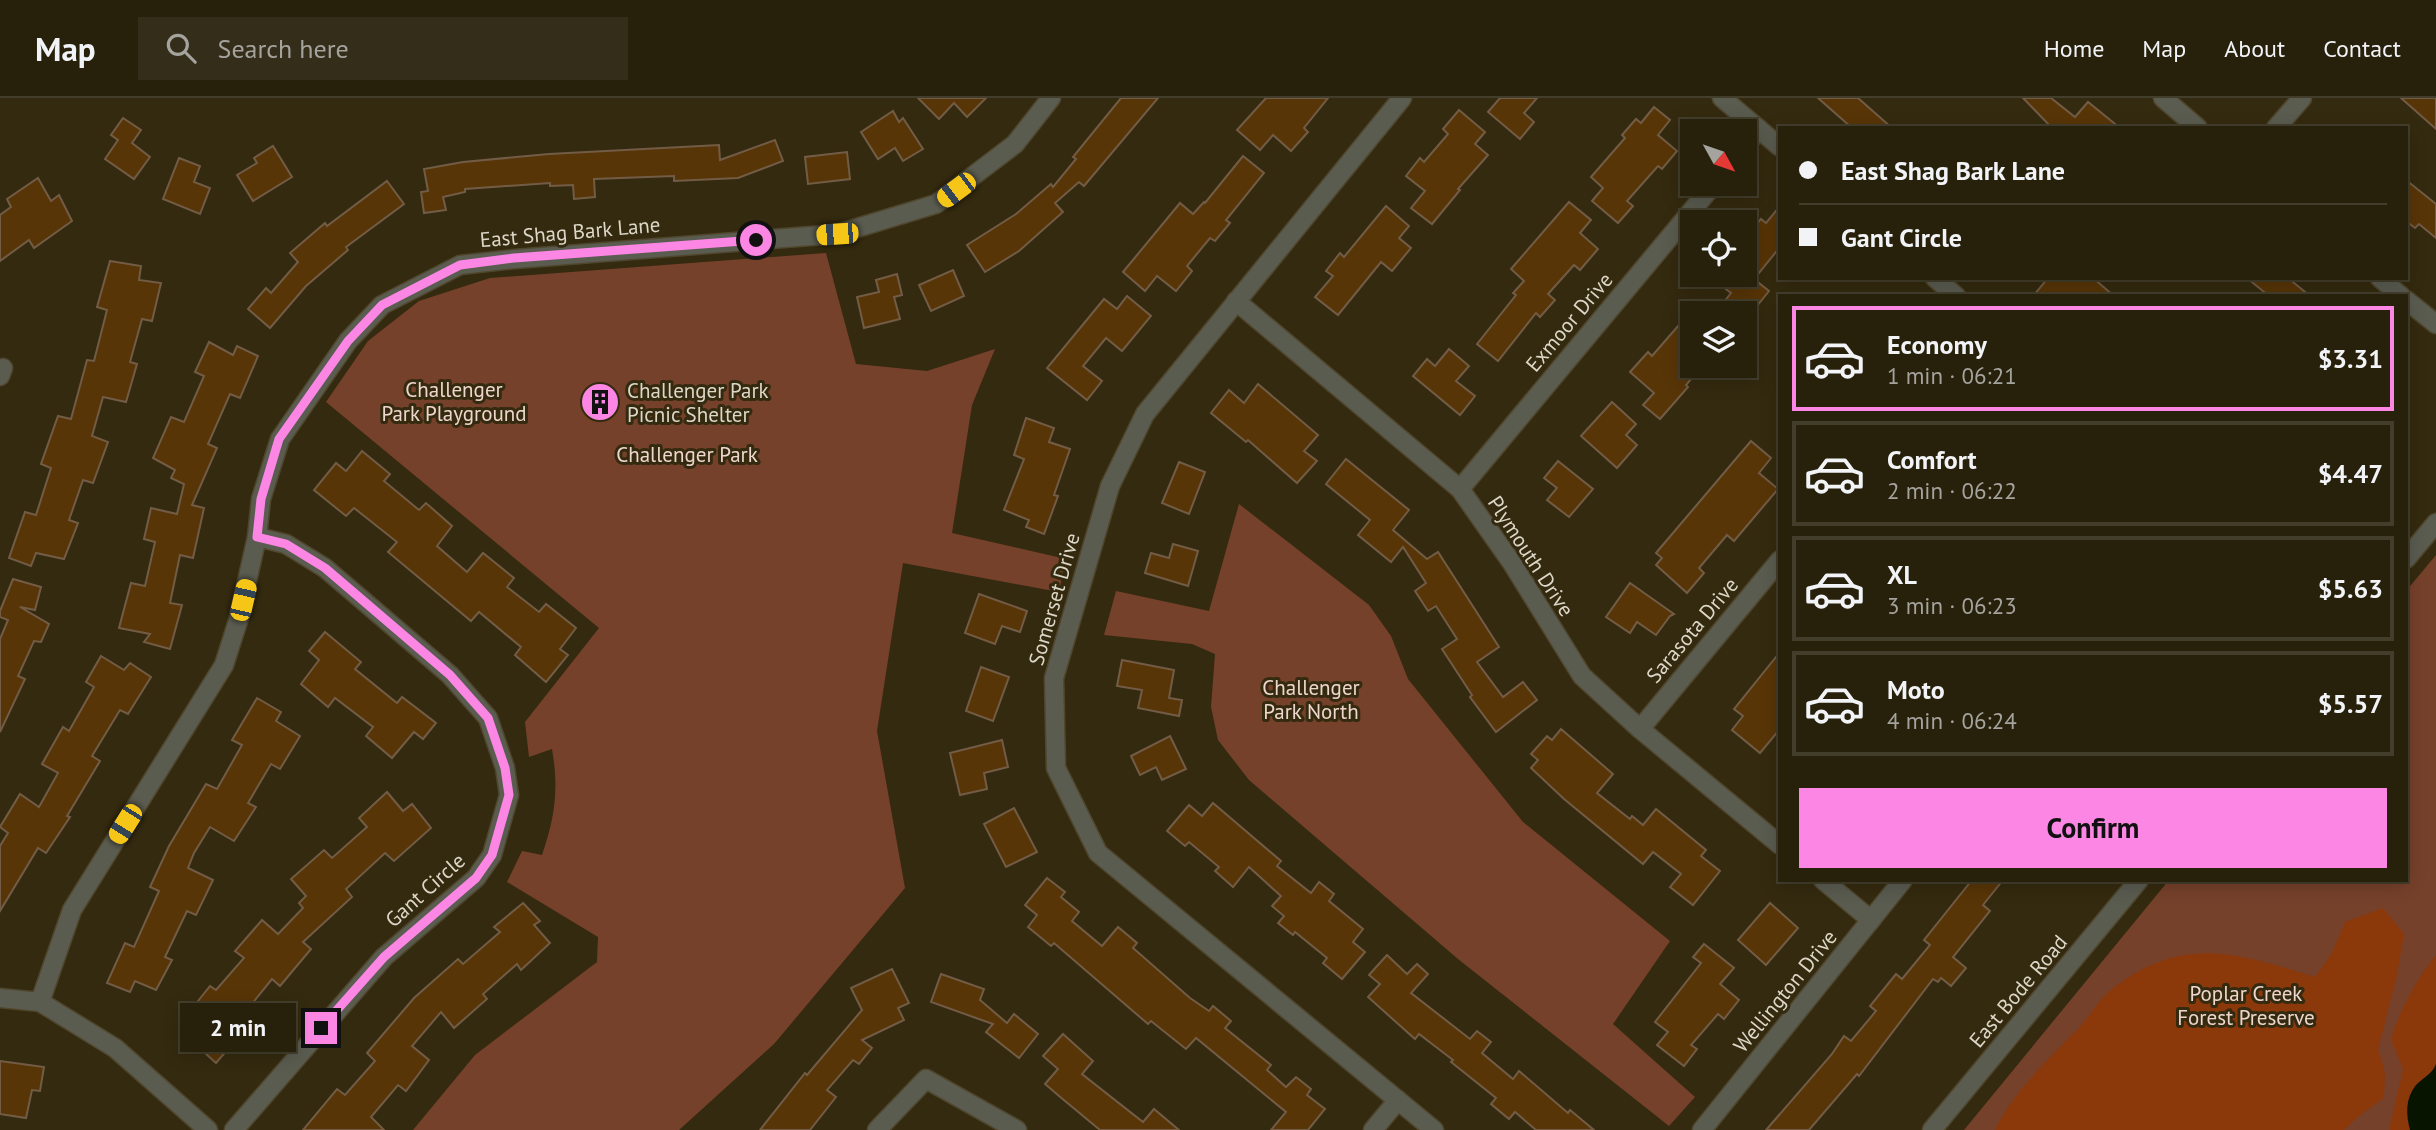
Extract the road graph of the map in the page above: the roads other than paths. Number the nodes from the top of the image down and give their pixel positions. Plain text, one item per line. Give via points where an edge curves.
1 (1051, 98) edge
2 (1402, 98) edge
3 (1722, 98) edge
4 (2163, 98) edge
5 (2302, 98) edge
6 (2196, 126) edge
7 (2278, 126) edge
8 (1759, 130) junction
9 (1757, 132) edge
10 (1778, 145) edge
11 (1704, 196) edge
12 (1937, 280) edge
13 (2382, 280) edge
14 (1954, 294) edge
15 (2399, 294) edge
16 (1236, 301) junction
17 (2408, 302) edge
18 (2436, 324) edge
19 (1460, 489) junction
20 (2436, 523) edge
21 (257, 537) junction
22 (2408, 557) edge
23 (1778, 562) edge
24 (1640, 729) junction
25 (1778, 843) edge
26 (1825, 882) edge
27 (1901, 882) edge
28 (2137, 882) edge
29 (1871, 920) junction
30 (0, 998) edge
31 (40, 1002) junction
32 (1398, 1100) junction
33 (208, 1130) edge
34 (234, 1130) edge
35 (877, 1130) edge
36 (1017, 1130) edge
37 (1373, 1130) edge
38 (1434, 1130) edge
39 (1702, 1130) edge
40 (1932, 1130) edge

1 - 21 street, East Shag Bark Lane via 1015,144 936,204 837,234 460,265 392,299 348,341 279,439 261,499
2 - 16 street, Somerset Drive
3 - 8 street
4 - 6 street
5 - 7 street
8 - 9 street
8 - 10 street
11 - 19 street, Exmoor Drive
12 - 14 street
13 - 15 street
16 - 19 street, Plymouth Drive
16 - 32 street, Somerset Drive via 1145,414 1110,486 1054,678 1056,768 1098,853
17 - 18 street
19 - 24 street, Plymouth Drive via 1582,676
20 - 22 street
21 - 31 street, East Shag Bark Lane via 224,665 72,911
21 - 34 street, Gant Circle via 286,544 325,568 450,675 488,718 509,795 492,855 476,878 384,957
23 - 24 street, Sarasota Drive
24 - 25 street, Plymouth Drive
26 - 29 street
27 - 29 street, Wellington Drive
28 - 40 street, East Bode Road
29 - 39 street, Wellington Drive
30 - 31 street
31 - 33 street via 116,1048
32 - 37 street
32 - 38 street, Somerset Drive
35 - 36 street via 926,1079

